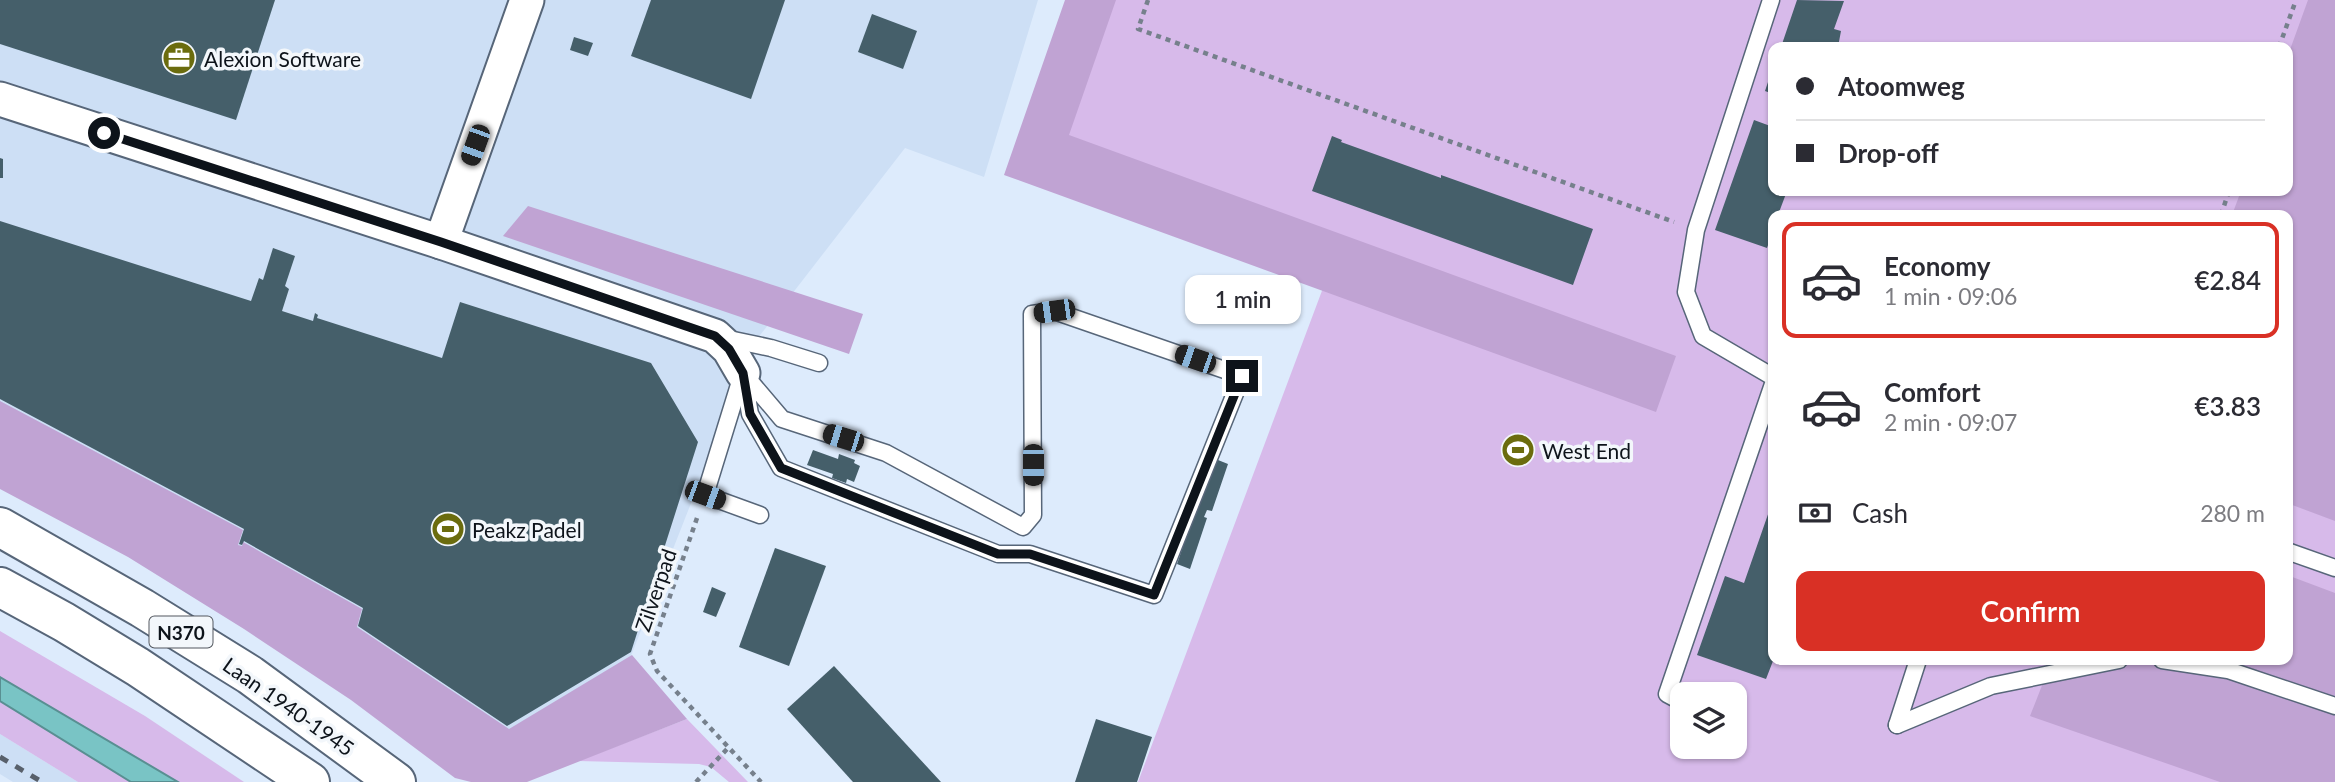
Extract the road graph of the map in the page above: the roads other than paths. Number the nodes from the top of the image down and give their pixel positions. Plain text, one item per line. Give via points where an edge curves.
1 (527, 0) edge
2 (1771, 0) edge
3 (0, 99) edge
4 (441, 242) junction
5 (715, 336) junction
6 (819, 363) dead end
7 (743, 373) junction
8 (1768, 374) edge
9 (1768, 399) edge
10 (760, 515) dead end
11 (0, 527) edge
12 (2293, 553) edge
13 (2335, 568) edge
14 (0, 587) edge
15 (1916, 665) edge
16 (2094, 665) edge
17 (2195, 665) edge
18 (1671, 682) edge
19 (2335, 706) edge
20 (354, 751) junction
21 (310, 782) edge
22 (396, 782) edge
23 (428, 782) edge

1 - 4 street
2 - 8 lane via 1696,230 1686,292 1703,336
3 - 4 street
4 - 5 street
5 - 6 lane
5 - 7 street
7 - 7 lane via 750,414 781,468 998,554 1030,554 1154,595 1242,376 1054,311 1032,314 1033,515 1024,527 886,453 782,419
7 - 10 lane via 705,495
9 - 18 lane
11 - 20 highway, Laan 1940-1945 / N370 via 250,675
12 - 13 lane
14 - 21 highway, N370 via 138,667
15 - 16 lane via 1897,725 1990,686
17 - 19 lane via 2228,670
20 - 22 highway, Laan 1940-1945 / N370
20 - 23 highway, N370

